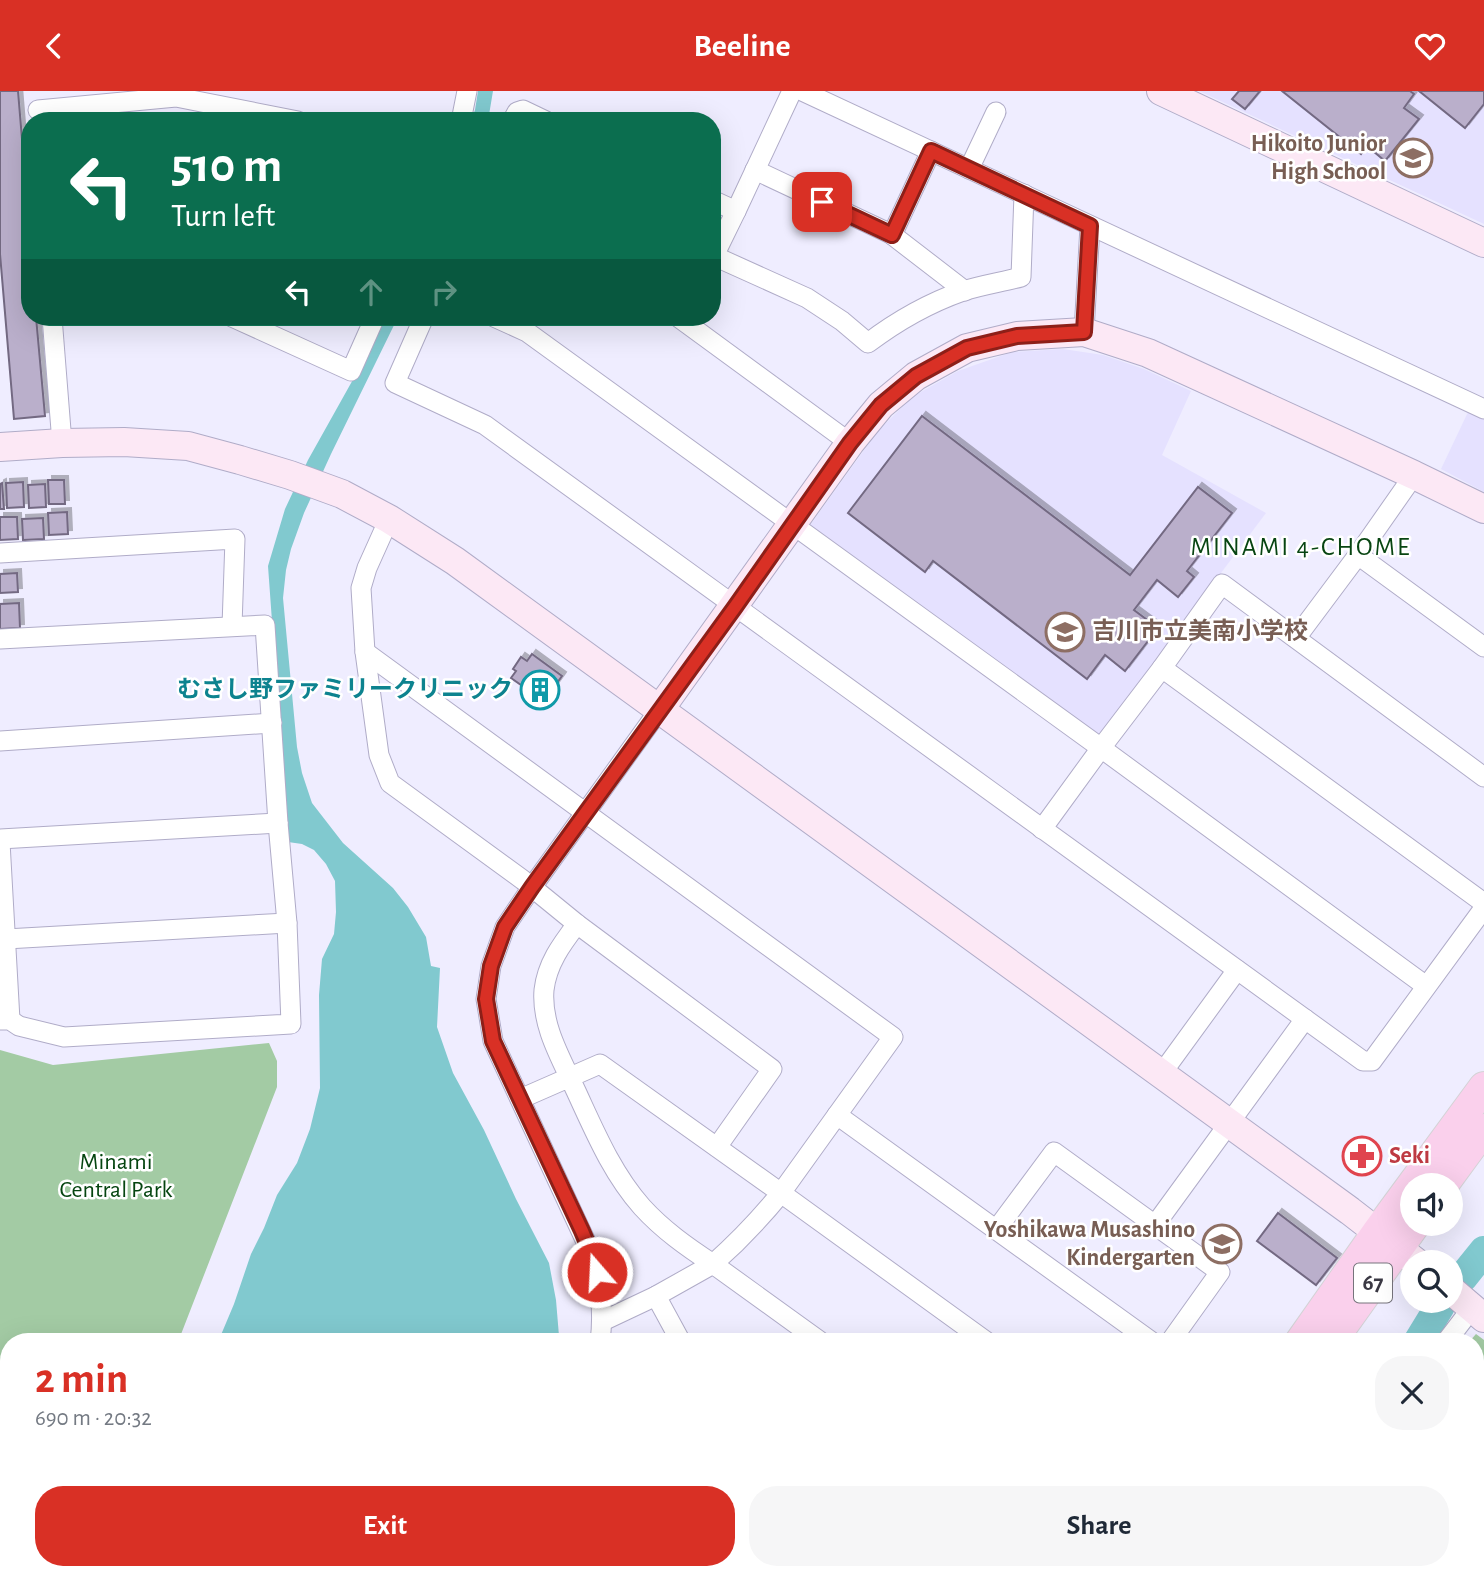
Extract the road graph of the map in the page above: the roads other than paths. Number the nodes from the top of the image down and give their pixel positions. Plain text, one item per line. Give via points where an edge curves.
1 (467, 91) edge
2 (792, 91) edge
3 (803, 91) edge
4 (1161, 91) edge
5 (38, 107) edge
6 (252, 112) edge
7 (463, 112) edge
8 (996, 112) dead end
9 (931, 151) junction
10 (969, 169) junction
11 (754, 170) junction
12 (1024, 194) junction
13 (721, 204) edge
14 (736, 211) junction
15 (1090, 226) junction
16 (892, 235) junction
17 (721, 242) edge
18 (1484, 243) edge
19 (721, 261) edge
20 (965, 291) junction
21 (53, 326) edge
22 (252, 326) edge
23 (371, 326) edge
24 (420, 326) edge
25 (514, 326) edge
26 (694, 326) edge
27 (1084, 332) junction
28 (1484, 409) edge
29 (62, 443) junction
30 (850, 443) junction
31 (0, 447) edge
32 (1414, 475) junction
33 (1484, 509) edge
34 (389, 519) junction
35 (792, 525) junction
36 (0, 553) edge
37 (1358, 555) junction
38 (735, 607) junction
39 (232, 626) junction
40 (1296, 638) junction
41 (0, 639) edge
42 (1484, 647) edge
43 (365, 652) junction
44 (1162, 668) junction
45 (660, 709) junction
46 (272, 723) junction
47 (0, 741) edge
48 (1101, 748) junction
49 (1484, 776) edge
50 (586, 813) junction
51 (278, 823) junction
52 (1042, 829) junction
53 (0, 841) edge
54 (532, 887) junction
55 (1484, 905) edge
56 (287, 923) junction
57 (577, 924) junction
58 (6, 939) junction
59 (1237, 970) junction
60 (1426, 986) junction
61 (1305, 1019) junction
62 (5, 1020) edge
63 (1162, 1073) junction
64 (570, 1077) junction
65 (1484, 1087) edge
66 (520, 1100) junction
67 (837, 1115) junction
68 (1230, 1123) junction
69 (1484, 1129) edge
70 (717, 1147) junction
71 (1452, 1173) edge
72 (780, 1192) junction
73 (1154, 1225) junction
74 (996, 1230) junction
75 (1398, 1247) edge
76 (713, 1263) junction
77 (656, 1296) junction
78 (1473, 1305) edge
79 (603, 1321) junction
80 (601, 1333) edge
81 (676, 1333) edge
82 (809, 1333) edge
83 (974, 1333) edge
84 (1139, 1333) edge
85 (1176, 1333) edge
86 (1309, 1333) edge
87 (1337, 1333) edge
88 (1453, 1333) edge

1 - 7 street
2 - 11 street
3 - 9 street
4 - 18 street
5 - 6 street via 176,97
8 - 10 street
9 - 10 street
9 - 16 street
10 - 12 street
11 - 14 street
11 - 16 street
12 - 15 street
12 - 20 street via 1021,277
13 - 14 street
14 - 17 street
15 - 27 street
15 - 28 street
16 - 20 street
19 - 20 street via 807,298 868,343 891,325
21 - 29 street
22 - 23 street via 351,371
24 - 38 street via 395,383 485,425
25 - 35 street
26 - 30 street
27 - 30 street via 1017,336 967,348 916,376 881,405
27 - 32 street via 1148,353
29 - 31 street
29 - 34 street via 188,446 290,475 342,494
30 - 35 street
32 - 33 street
32 - 37 street
34 - 43 street via 362,588
34 - 45 street
35 - 38 street
35 - 48 street
36 - 39 street via 235,538
37 - 40 street
37 - 42 street
38 - 45 street
38 - 52 street
39 - 41 street
39 - 46 street via 265,625
40 - 44 street via 1222,584
40 - 49 street
43 - 50 street
43 - 54 street via 379,755 390,783
44 - 48 street
44 - 55 street
45 - 50 street
45 - 63 street
46 - 47 street
46 - 51 street
48 - 52 street
48 - 60 street
50 - 54 street
50 - 67 street via 893,1037
51 - 53 street
51 - 56 street
52 - 59 street
53 - 58 street
54 - 57 street
54 - 66 street via 505,927 491,966 486,999 493,1041
55 - 60 street
56 - 58 street
56 - 62 street via 291,1024 64,1037
57 - 64 street via 551,962 544,993 546,1021
57 - 70 street via 772,1069
58 - 62 street
59 - 61 street
59 - 63 street
60 - 61 street via 1371,1061 1363,1061
61 - 68 street
63 - 68 street
64 - 66 street
64 - 70 street via 600,1064
64 - 76 street via 626,1187 660,1226
65 - 75 main road, 67
66 - 79 street via 593,1257
67 - 72 street
67 - 74 street
68 - 73 street
68 - 75 street
69 - 71 main road
70 - 72 street
72 - 76 street via 752,1227
72 - 83 street
73 - 74 street via 1054,1151
73 - 85 street via 1220,1272
74 - 84 street
75 - 86 main road, 67
75 - 87 main road, 67
76 - 77 street
76 - 82 street
77 - 79 street
77 - 81 street
78 - 88 street
79 - 80 street

